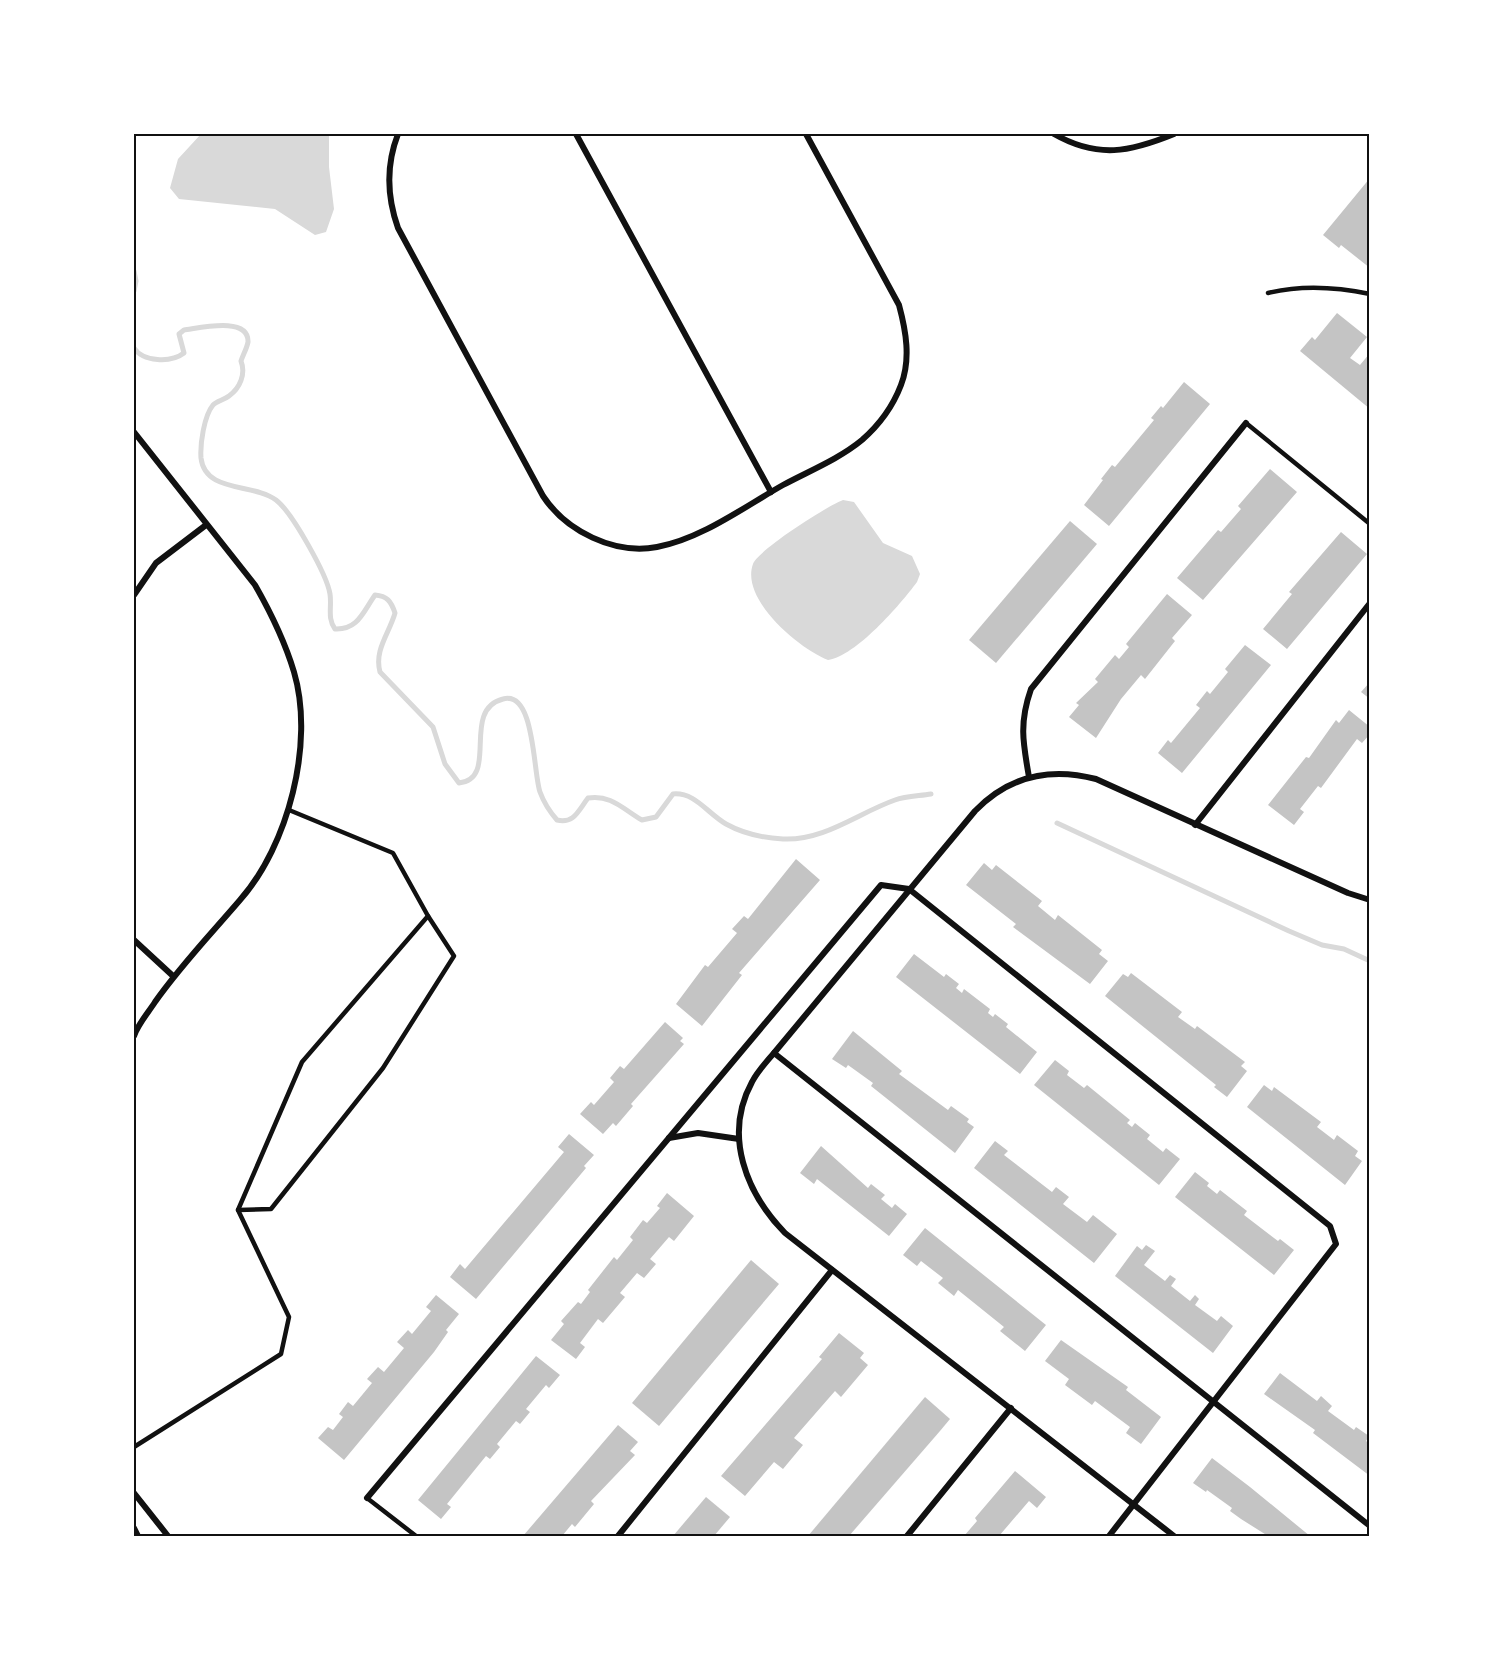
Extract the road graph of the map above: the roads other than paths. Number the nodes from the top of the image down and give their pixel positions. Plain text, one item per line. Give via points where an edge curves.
1 (398, 134) edge
2 (576, 134) edge
3 (806, 134) edge
4 (1054, 134) edge
5 (1174, 134) edge
6 (1268, 293) dead end
7 (1370, 294) edge
8 (1246, 423) joint
9 (134, 432) edge
10 (771, 492) junction
11 (1370, 524) edge
12 (206, 525) junction
13 (134, 595) edge
14 (1370, 603) edge
15 (1029, 777) junction
16 (289, 810) junction
17 (1195, 825) junction
18 (909, 890) junction
19 (1370, 900) edge
20 (429, 915) junction
21 (134, 940) edge
22 (173, 976) junction
23 (134, 1036) edge
24 (774, 1053) junction
25 (668, 1138) junction
26 (739, 1139) junction
27 (238, 1210) junction
28 (832, 1270) junction
29 (1215, 1404) junction
30 (1011, 1408) junction
31 (134, 1447) edge
32 (134, 1493) edge
33 (367, 1498) joint
34 (1134, 1506) junction
35 (1370, 1526) edge
36 (134, 1528) edge
37 (138, 1536) edge
38 (168, 1536) edge
39 (416, 1536) edge
40 (618, 1536) edge
41 (907, 1536) edge
42 (1110, 1536) edge
43 (1174, 1536) edge

1 - 10 street via 389,182 398,228 553,512 581,533 612,544 656,547 692,535
2 - 10 street
3 - 10 street via 898,305 907,354 902,384 877,425 848,450
4 - 5 street via 1076,144 1118,152
6 - 7 lane via 1286,288
8 - 11 lane
8 - 15 street via 1031,689 1022,713
9 - 12 street
12 - 13 street via 156,562
12 - 16 street via 255,585 295,674 299,756
14 - 17 street
15 - 17 street via 1061,773 1096,779
15 - 18 street via 1006,786 981,804
16 - 20 lane via 393,853
16 - 22 street via 263,872
17 - 19 street
18 - 24 street
18 - 25 street via 881,885
18 - 29 street via 1330,1226 1336,1244
20 - 27 lane via 302,1062
20 - 27 lane via 454,956 383,1068 271,1209
21 - 22 street
22 - 23 street
24 - 26 street via 752,1081 744,1099
24 - 29 street
25 - 26 street via 698,1133
25 - 33 street
26 - 28 street via 744,1172 761,1205 785,1233
27 - 31 lane via 289,1317 281,1354
28 - 30 street
28 - 40 street
29 - 34 street
29 - 35 street
30 - 34 street
30 - 41 street
32 - 38 street
33 - 39 lane
34 - 42 street
34 - 43 street
36 - 37 street

